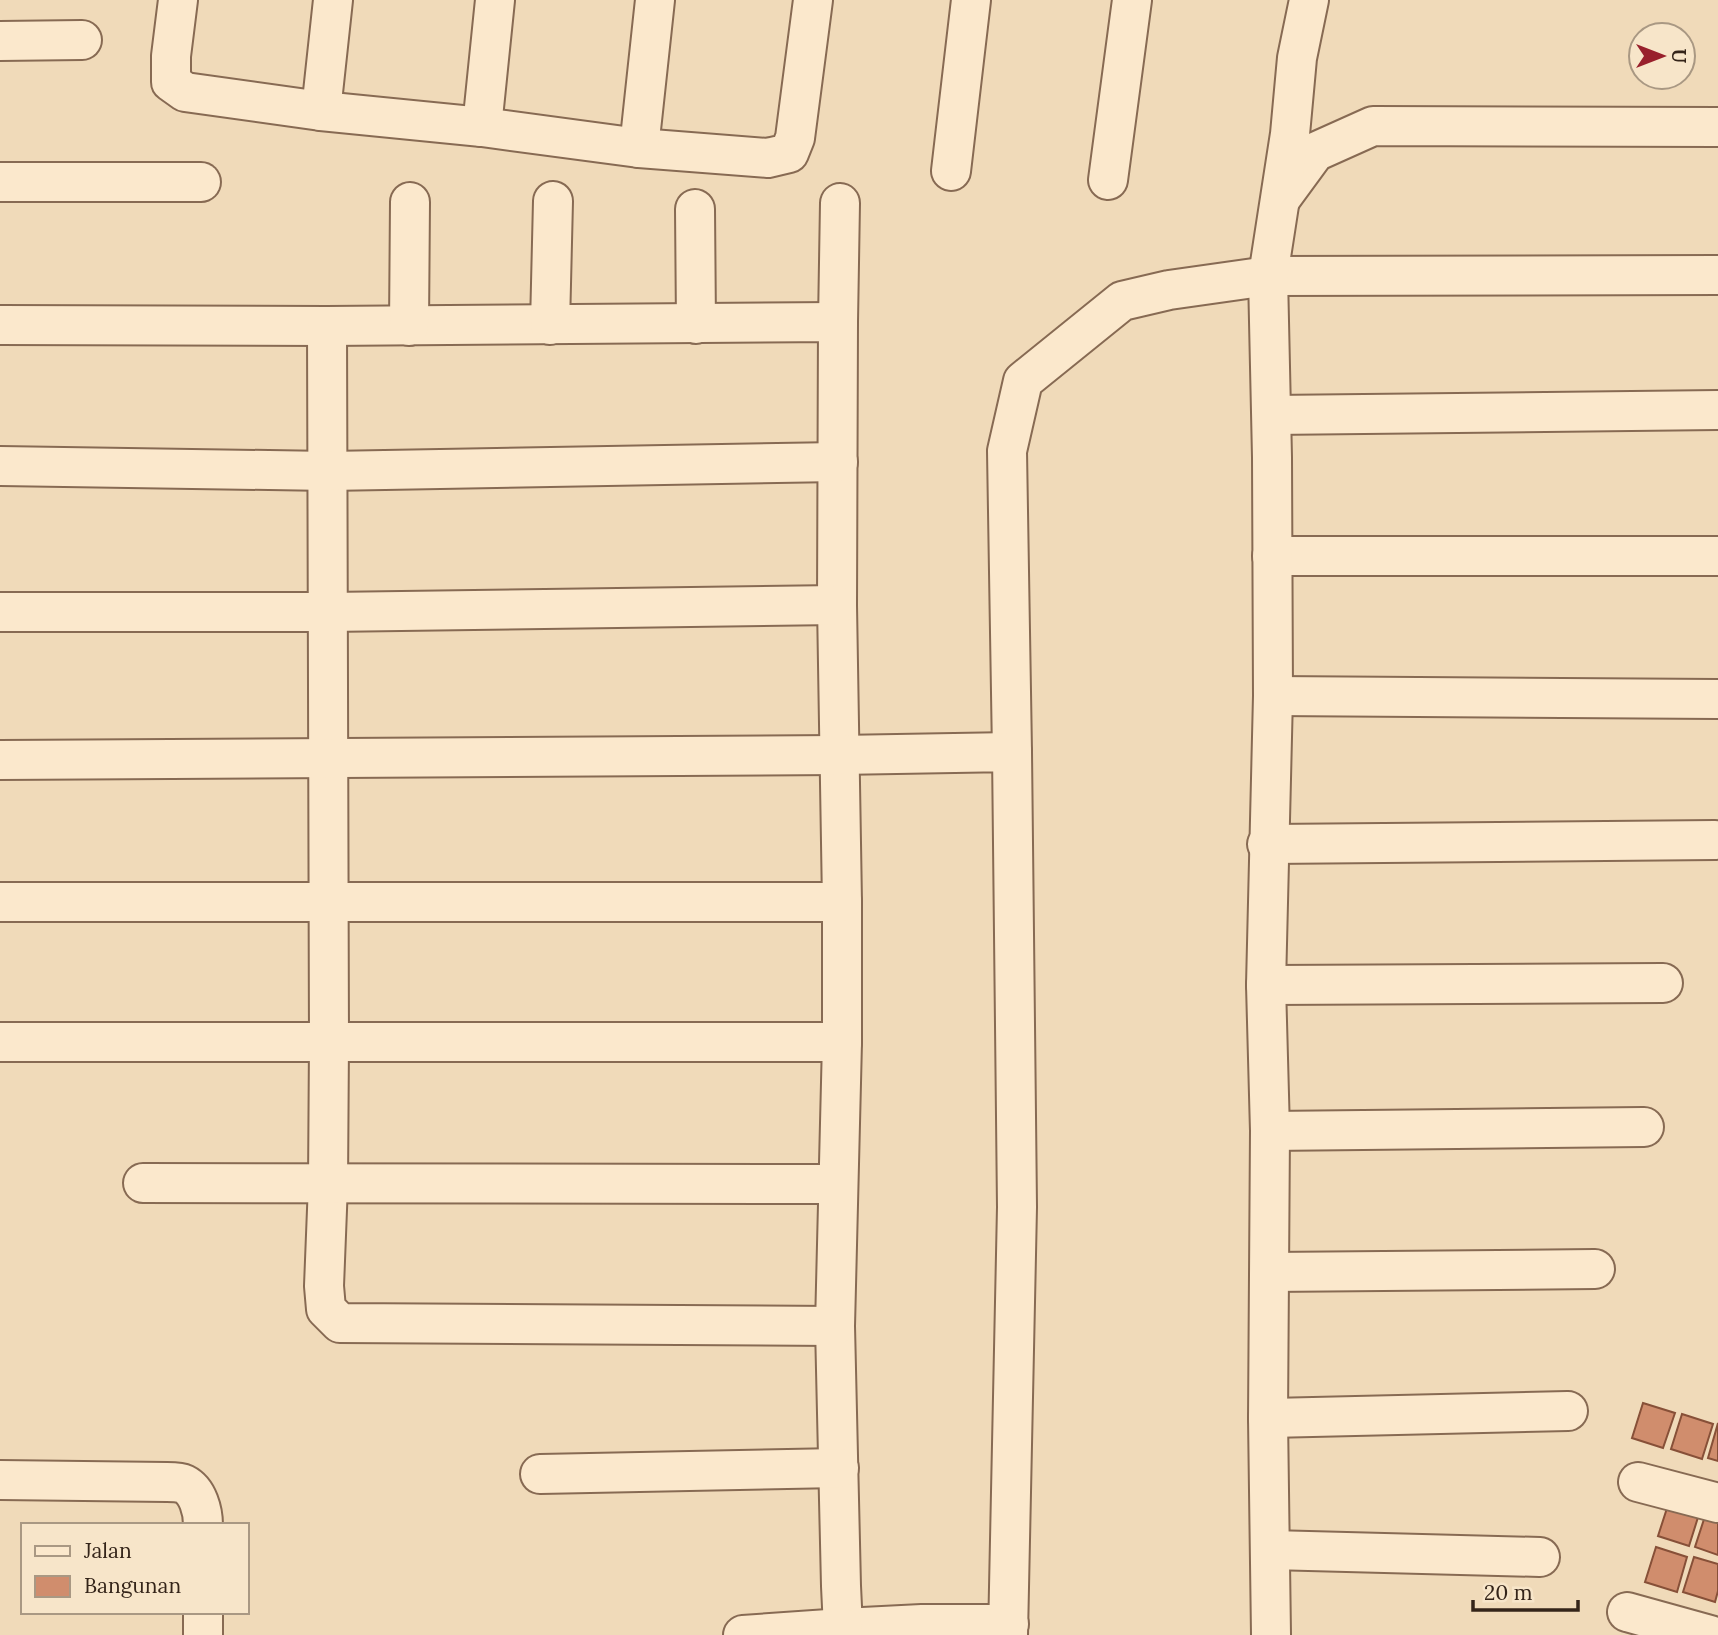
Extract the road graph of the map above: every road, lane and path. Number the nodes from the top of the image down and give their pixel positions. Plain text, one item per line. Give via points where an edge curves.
1 (178, 0) edge
2 (334, 0) edge
3 (495, 0) edge
4 (655, 0) edge
5 (813, 0) edge
6 (971, 0) edge
7 (1132, 0) edge
8 (1309, 0) edge
9 (82, 40) dead end
10 (0, 41) edge
11 (321, 111) junction
12 (482, 127) junction
13 (1718, 127) edge
14 (639, 148) junction
15 (950, 171) dead end
16 (1108, 180) dead end
17 (0, 182) edge
18 (201, 182) dead end
19 (553, 201) dead end
20 (1279, 201) junction
21 (410, 202) dead end
22 (840, 203) dead end
23 (695, 209) dead end
24 (1718, 275) edge
25 (1268, 276) junction
26 (838, 322) junction
27 (696, 324) junction
28 (0, 325) edge
29 (550, 325) junction
30 (327, 326) junction
31 (409, 326) junction
32 (1718, 410) edge
33 (1272, 415) junction
34 (838, 462) junction
35 (0, 466) edge
36 (329, 471) junction
37 (1272, 556) junction
38 (1718, 556) edge
39 (836, 605) junction
40 (0, 611) edge
41 (329, 611) junction
42 (1273, 696) junction
43 (1718, 699) edge
44 (1012, 752) junction
45 (839, 755) junction
46 (327, 758) junction
47 (0, 760) edge
48 (1715, 840) dead end
49 (1268, 844) junction
50 (329, 901) junction
51 (0, 902) edge
52 (842, 902) junction
53 (1664, 983) dead end
54 (1266, 985) junction
55 (0, 1042) edge
56 (329, 1042) junction
57 (842, 1042) junction
58 (1644, 1127) dead end
59 (1270, 1131) junction
60 (143, 1183) dead end
61 (328, 1184) junction
62 (838, 1184) junction
63 (1595, 1269) dead end
64 (1270, 1272) junction
65 (835, 1326) junction
66 (1568, 1411) dead end
67 (1268, 1418) junction
68 (839, 1468) junction
69 (540, 1474) dead end
70 (0, 1479) edge
71 (1638, 1482) dead end
72 (1718, 1503) edge
73 (203, 1523) edge
74 (1271, 1550) junction
75 (1540, 1557) dead end
76 (1627, 1612) dead end
77 (203, 1614) edge
78 (844, 1628) junction
79 (1008, 1629) edge
80 (203, 1635) edge
81 (743, 1635) edge
82 (1271, 1635) edge
83 (1710, 1635) edge

1 - 11 street via 171,82 185,92
2 - 11 street
3 - 12 street
4 - 14 street
5 - 14 street via 795,138 789,153 768,158
6 - 15 street
7 - 16 street
8 - 20 street
9 - 10 street
11 - 12 street
12 - 14 street
13 - 20 street via 1373,126 1315,152
17 - 18 street
19 - 29 street
20 - 25 street
21 - 31 street
22 - 26 street
23 - 27 street
24 - 25 street
25 - 33 street
25 - 44 street via 1122,301 1023,381 1007,451
26 - 27 street
26 - 34 street
27 - 29 street
28 - 30 street
29 - 31 street
30 - 31 street
30 - 36 street
32 - 33 street
33 - 37 street
34 - 36 street
34 - 39 street
35 - 36 street
36 - 41 street
37 - 38 street
37 - 42 street
39 - 41 street
39 - 45 street
40 - 41 street
41 - 46 street
42 - 43 street
42 - 49 street
44 - 45 street
44 - 79 street via 1017,1207
45 - 46 street
45 - 52 street
46 - 47 street
46 - 50 street
48 - 49 street
49 - 54 street
50 - 51 street
50 - 52 street
50 - 56 street
52 - 57 street
53 - 54 street
54 - 59 street
55 - 56 street
56 - 57 street
56 - 61 street
57 - 62 street
58 - 59 street
59 - 64 street
60 - 61 street
61 - 62 street
61 - 65 street via 324,1286 326,1309 340,1323
62 - 65 street
63 - 64 street
64 - 67 street
65 - 68 street
66 - 67 street
67 - 74 street
68 - 69 street
68 - 78 street
70 - 73 street via 184,1484 196,1496
71 - 72 street
74 - 75 street
74 - 82 street
76 - 83 street
77 - 80 street
78 - 79 street via 922,1624
78 - 81 street

